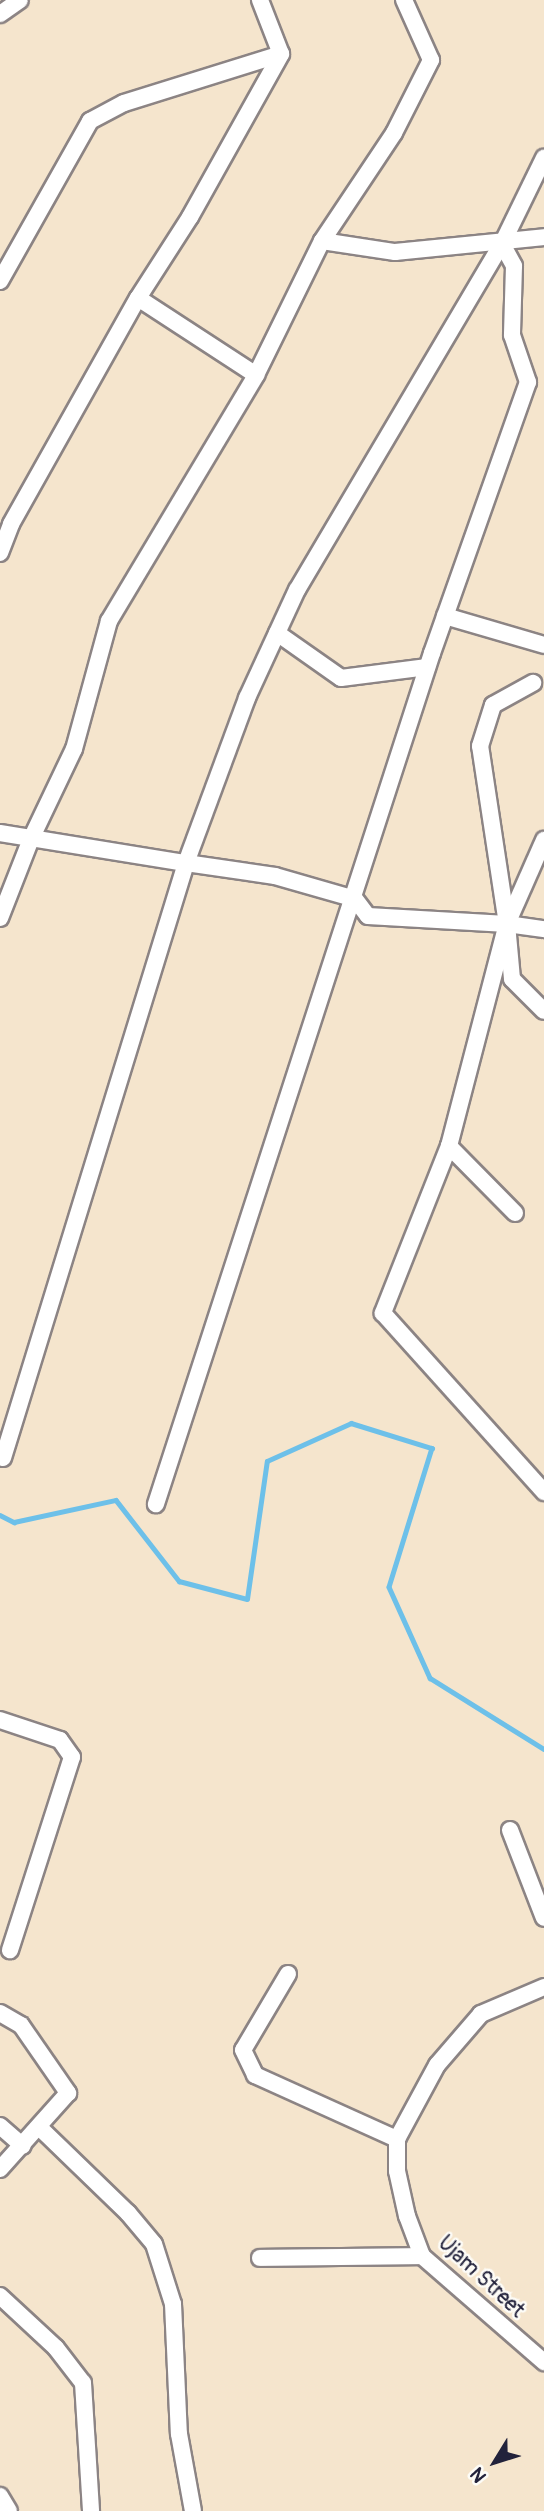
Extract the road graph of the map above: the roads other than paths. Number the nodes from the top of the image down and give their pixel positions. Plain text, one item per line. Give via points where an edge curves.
1 (260, 0) edge
2 (404, 0) edge
3 (281, 54) junction
4 (544, 158) edge
5 (544, 237) edge
6 (321, 241) junction
7 (502, 244) junction
8 (0, 281) edge
9 (138, 298) junction
10 (256, 375) junction
11 (0, 553) edge
12 (445, 616) junction
13 (277, 633) junction
14 (544, 645) edge
15 (427, 667) junction
16 (533, 683) dead end
17 (0, 833) edge
18 (31, 839) junction
19 (544, 840) edge
20 (186, 863) junction
21 (355, 899) junction
22 (0, 918) edge
23 (507, 924) junction
24 (544, 929) edge
25 (544, 1011) edge
26 (449, 1146) junction
27 (515, 1213) dead end
28 (3, 1458) dead end
29 (544, 1492) edge
30 (156, 1504) dead end
31 (0, 1720) edge
32 (510, 1830) dead end
33 (544, 1918) edge
34 (10, 1950) dead end
35 (288, 1974) dead end
36 (544, 1987) edge
37 (0, 2013) edge
38 (0, 2126) edge
39 (39, 2127) junction
40 (397, 2139) junction
41 (23, 2146) junction
42 (0, 2169) edge
43 (422, 2256) junction
44 (260, 2258) dead end
45 (0, 2296) edge
46 (544, 2362) edge
47 (0, 2496) edge
48 (9, 2511) edge
49 (91, 2511) edge
50 (193, 2511) edge

1 - 3 street
2 - 6 street via 430,60 394,133
3 - 8 street via 124,103 90,121
3 - 9 street via 190,217
4 - 7 street
5 - 7 street
6 - 7 street via 395,251 431,245
6 - 10 street
7 - 12 street via 514,266 512,335 528,382
7 - 13 street via 297,590
9 - 10 street
9 - 11 street via 11,524
10 - 18 street via 110,621 74,749
12 - 14 street
12 - 15 street
13 - 15 street via 341,678
13 - 20 street via 247,698
15 - 21 street
16 - 23 street via 493,705 480,746
17 - 18 street
18 - 20 street
18 - 22 street
19 - 23 street
20 - 21 street via 275,876
20 - 28 street
21 - 23 street via 368,916
21 - 30 street
23 - 24 street
23 - 25 street via 512,979
23 - 26 street
26 - 27 street
26 - 29 street via 383,1313
31 - 34 street via 60,1740 72,1758
32 - 33 street
35 - 40 street via 243,2050 256,2075
36 - 40 street, Ujam Street via 481,2014 437,2065
37 - 39 street via 21,2025 68,2092
38 - 41 street
39 - 41 street
39 - 50 street via 154,2244 173,2304 179,2434
40 - 43 street, Ujam Street via 397,2171
41 - 42 street
43 - 44 street
43 - 46 street, Ujam Street
45 - 49 street via 56,2348 83,2383
47 - 48 street

